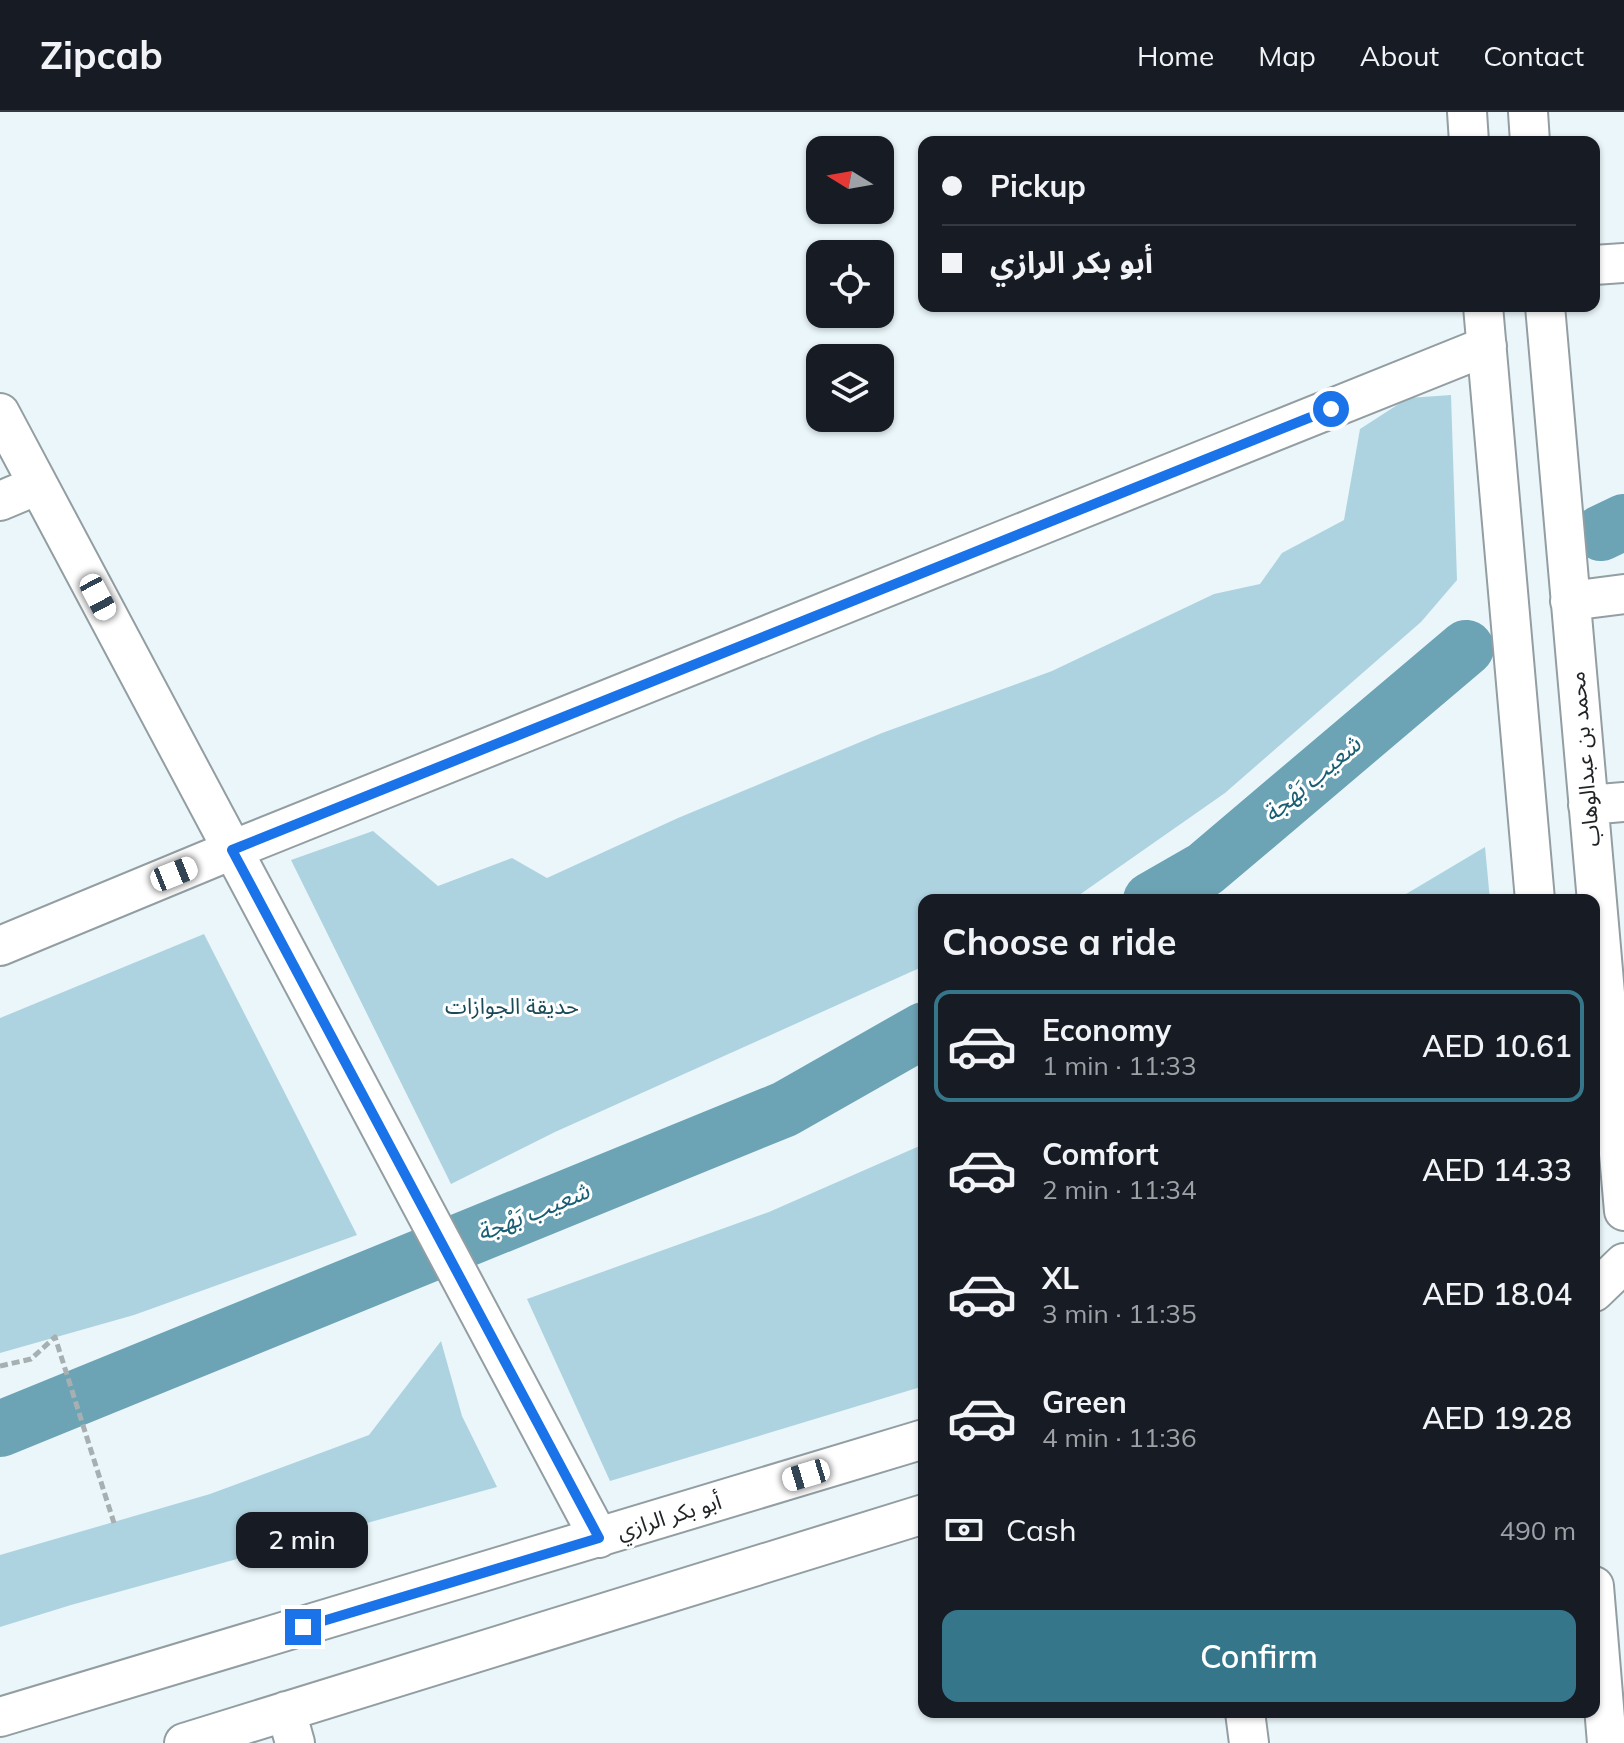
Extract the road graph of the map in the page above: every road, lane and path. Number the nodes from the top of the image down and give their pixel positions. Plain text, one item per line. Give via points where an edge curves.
1 (1467, 112) edge
2 (1528, 112) edge
3 (1469, 136) edge
4 (1530, 136) edge
5 (1624, 263) edge
6 (1600, 265) edge
7 (1484, 312) edge
8 (1546, 312) edge
9 (1487, 346) junction
10 (0, 413) edge
11 (38, 485) junction
12 (0, 501) edge
13 (1624, 594) edge
14 (1570, 601) junction
15 (1606, 804) edge
16 (232, 850) junction
17 (1534, 894) edge
18 (0, 946) edge
19 (1624, 1211) edge
20 (1600, 1250) edge
21 (1624, 1260) edge
22 (1600, 1286) edge
23 (0, 1366) edge
24 (918, 1441) edge
25 (918, 1516) edge
26 (114, 1523) dead end
27 (599, 1538) junction
28 (1600, 1658) edge
29 (0, 1717) edge
30 (1246, 1718) edge
31 (291, 1727) edge
32 (184, 1743) edge
33 (1249, 1743) edge
34 (1607, 1743) edge

1 - 3 street
2 - 4 street
5 - 6 street
7 - 9 street
8 - 14 street, محمد بن عبدالوهاب
9 - 16 street
9 - 17 street
10 - 11 street
11 - 12 street
11 - 16 street
13 - 14 street
14 - 15 street, محمد بن عبدالوهاب
15 - 19 street, محمد بن عبدالوهاب
16 - 18 street
16 - 27 street
20 - 21 street
21 - 22 street
23 - 26 path via 31,1359 55,1337
24 - 27 street, أبو بكر الرازي
25 - 31 street
27 - 29 street, أبو بكر الرازي
28 - 34 street
30 - 33 street
31 - 32 street

